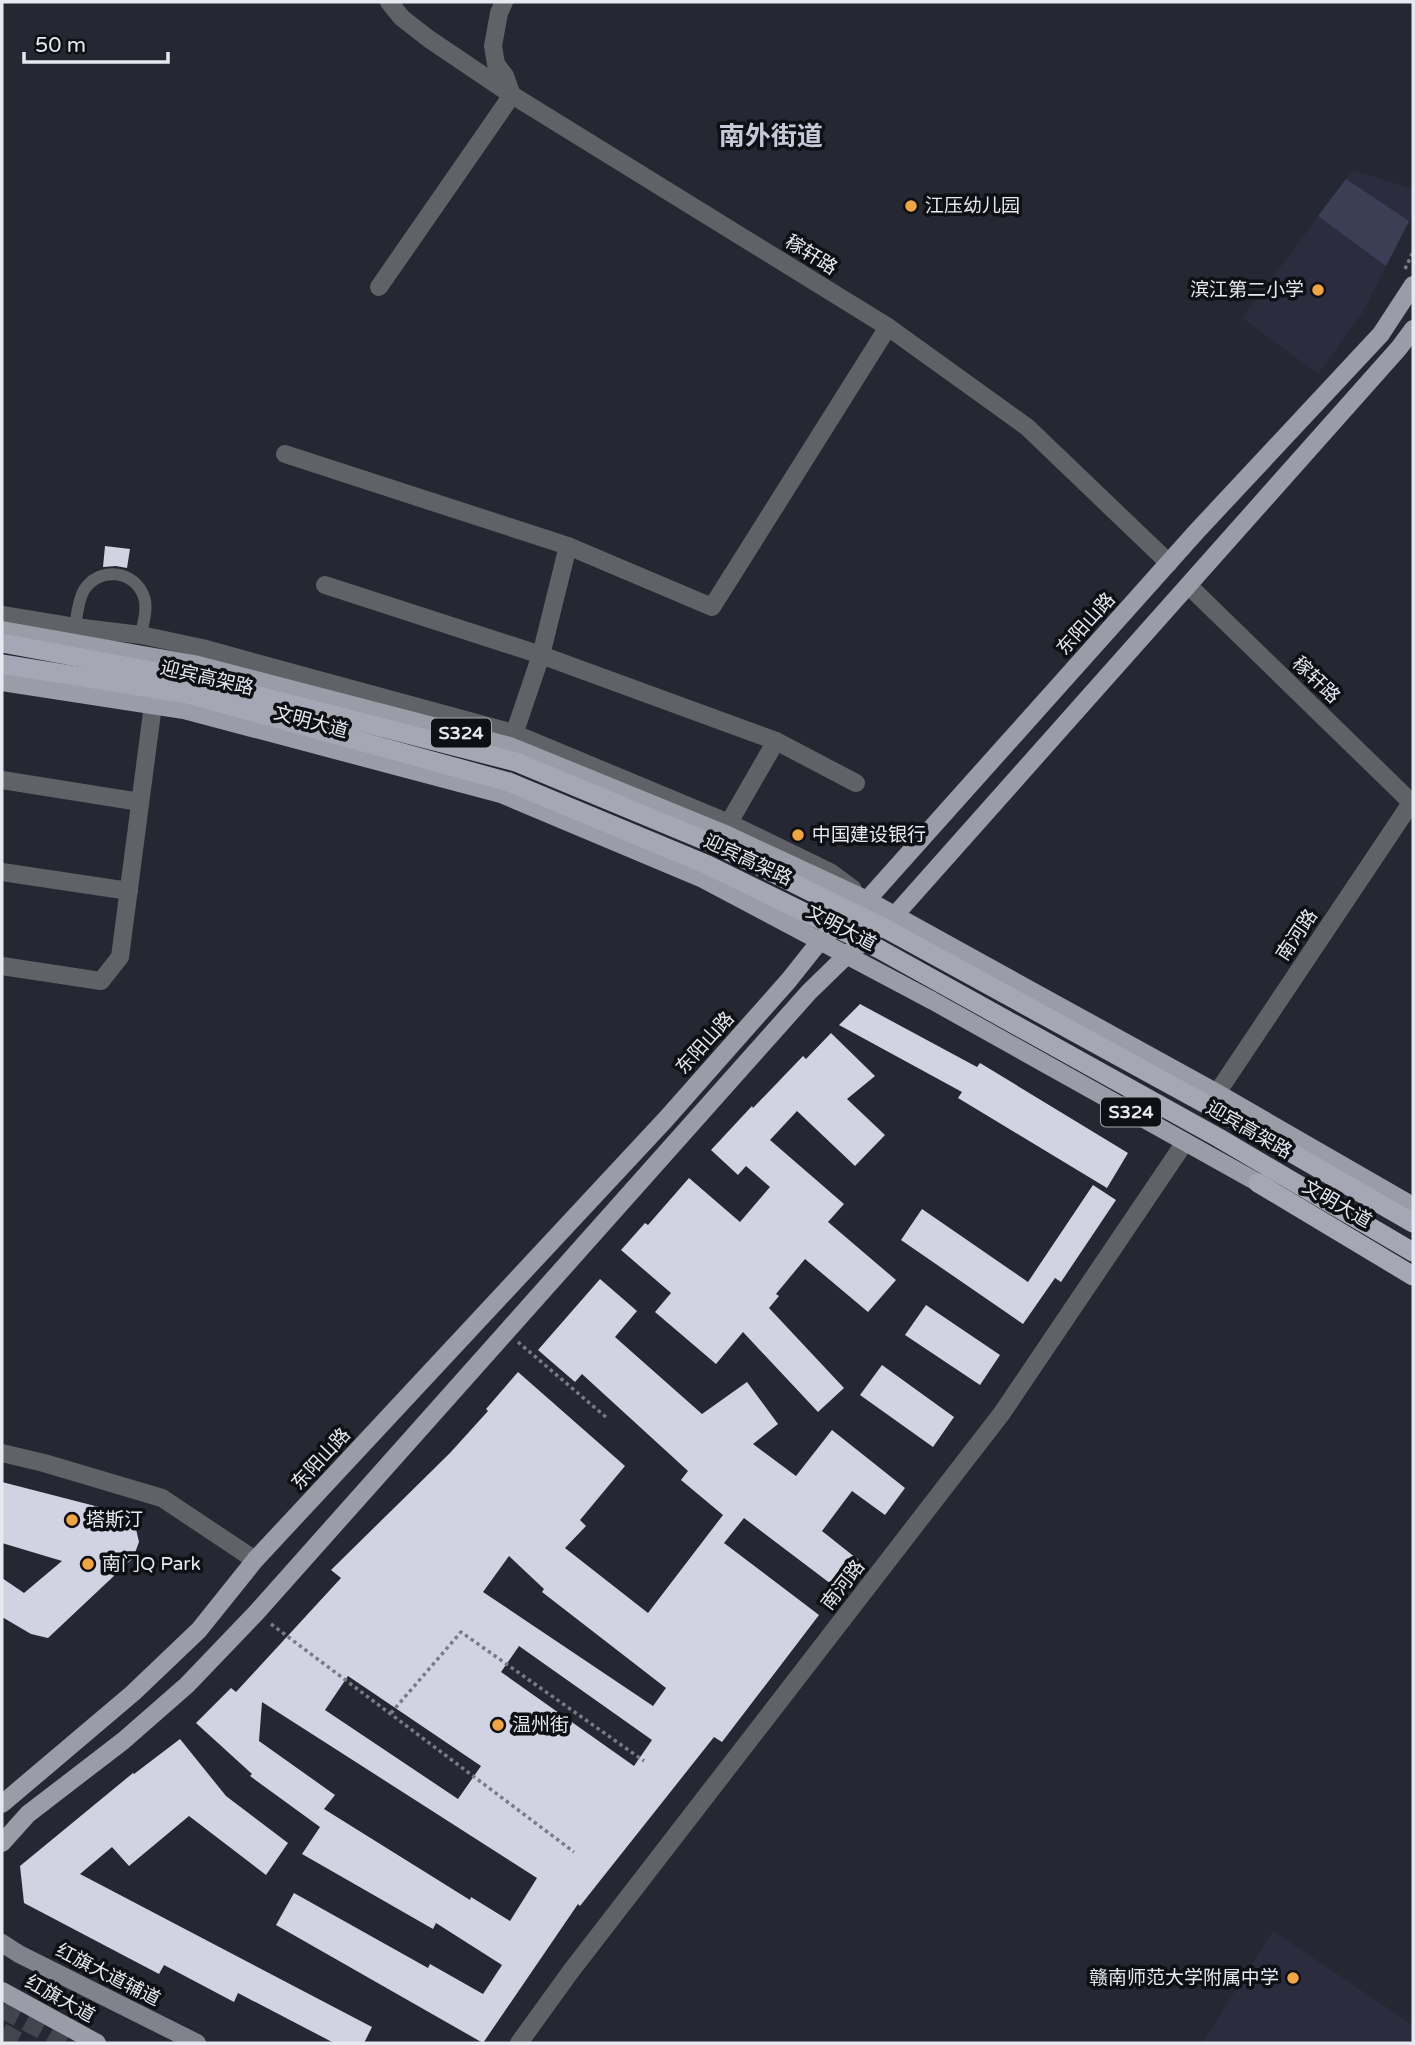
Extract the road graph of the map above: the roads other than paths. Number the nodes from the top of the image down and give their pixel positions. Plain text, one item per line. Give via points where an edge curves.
1 (389, 2) edge
2 (504, 2) edge
3 (512, 95) junction
4 (1413, 285) edge
5 (379, 287) dead end
6 (888, 327) junction
7 (1413, 330) edge
8 (285, 454) dead end
9 (568, 546) junction
10 (1169, 564) junction
11 (326, 585) dead end
12 (1189, 586) junction
13 (2, 615) edge
14 (75, 627) junction
15 (2, 629) edge
16 (141, 635) junction
17 (2, 643) edge
18 (541, 654) junction
19 (2, 664) edge
20 (2, 682) edge
21 (153, 705) junction
22 (512, 739) junction
23 (776, 741) junction
24 (2, 780) edge
25 (856, 783) dead end
26 (140, 802) junction
27 (1413, 802) edge
28 (726, 828) junction
29 (2, 872) edge
30 (128, 891) junction
31 (867, 900) junction
32 (895, 915) junction
33 (820, 941) junction
34 (847, 955) junction
35 (2, 965) edge
36 (1217, 1093) junction
37 (1185, 1142) junction
38 (1258, 1182) joint
39 (1413, 1206) edge
40 (1413, 1223) edge
41 (1413, 1252) edge
42 (1413, 1274) edge
43 (2, 1453) edge
44 (255, 1560) junction
45 (2, 1804) edge
46 (2, 1843) edge
47 (2, 1943) edge
48 (2, 1991) edge
49 (97, 2043) edge
50 (197, 2043) edge
51 (519, 2043) edge

1 - 3 street, 稼轩路 via 429,39
2 - 3 street via 493,46 496,64
3 - 5 street
3 - 6 street, 稼轩路
4 - 10 main road, 东阳山路 via 1381,334
6 - 9 street via 712,607
6 - 10 street, 稼轩路 via 1027,427
7 - 12 main road
8 - 9 street
9 - 18 street
10 - 31 main road, 东阳山路
11 - 18 street
12 - 27 street, 稼轩路
12 - 32 main road
13 - 14 street
14 - 16 street
14 - 16 lane via 85,588 97,577 123,575 143,594
15 - 22 main road, 文明大道 / S324 via 194,664
16 - 22 street via 202,648
17 - 40 highway, 迎宾高架路 via 189,678 516,762 718,846 888,930
18 - 22 street
18 - 23 street
19 - 41 highway, 迎宾高架路 via 188,695 509,782 708,865 880,949
20 - 21 main road, 文明大道 / S324
21 - 26 street
21 - 33 main road, 文明大道 / S324 via 501,794 703,879
22 - 28 main road, 文明大道 / S324
23 - 25 street
23 - 28 street
24 - 26 street
26 - 30 street
27 - 36 street, 南河路
28 - 31 main road, 文明大道 / S324
29 - 30 street
30 - 35 street via 120,957 102,981
31 - 32 main road, 文明大道 / S324
31 - 33 main road, 东阳山路
32 - 34 main road
32 - 36 main road, 文明大道 / S324
33 - 34 main road, 文明大道 / S324
33 - 44 main road, 东阳山路 via 666,1119
34 - 37 main road, 文明大道 / S324
34 - 46 main road via 187,1685 28,1814
36 - 39 main road, 文明大道 / S324
37 - 38 main road, 文明大道 / S324
37 - 51 street, 南河路 via 1002,1413
38 - 42 highway
43 - 44 street via 162,1498
44 - 45 main road, 东阳山路 via 199,1630 133,1693
47 - 50 main road, 红旗大道辅道
48 - 49 main road, 红旗大道

